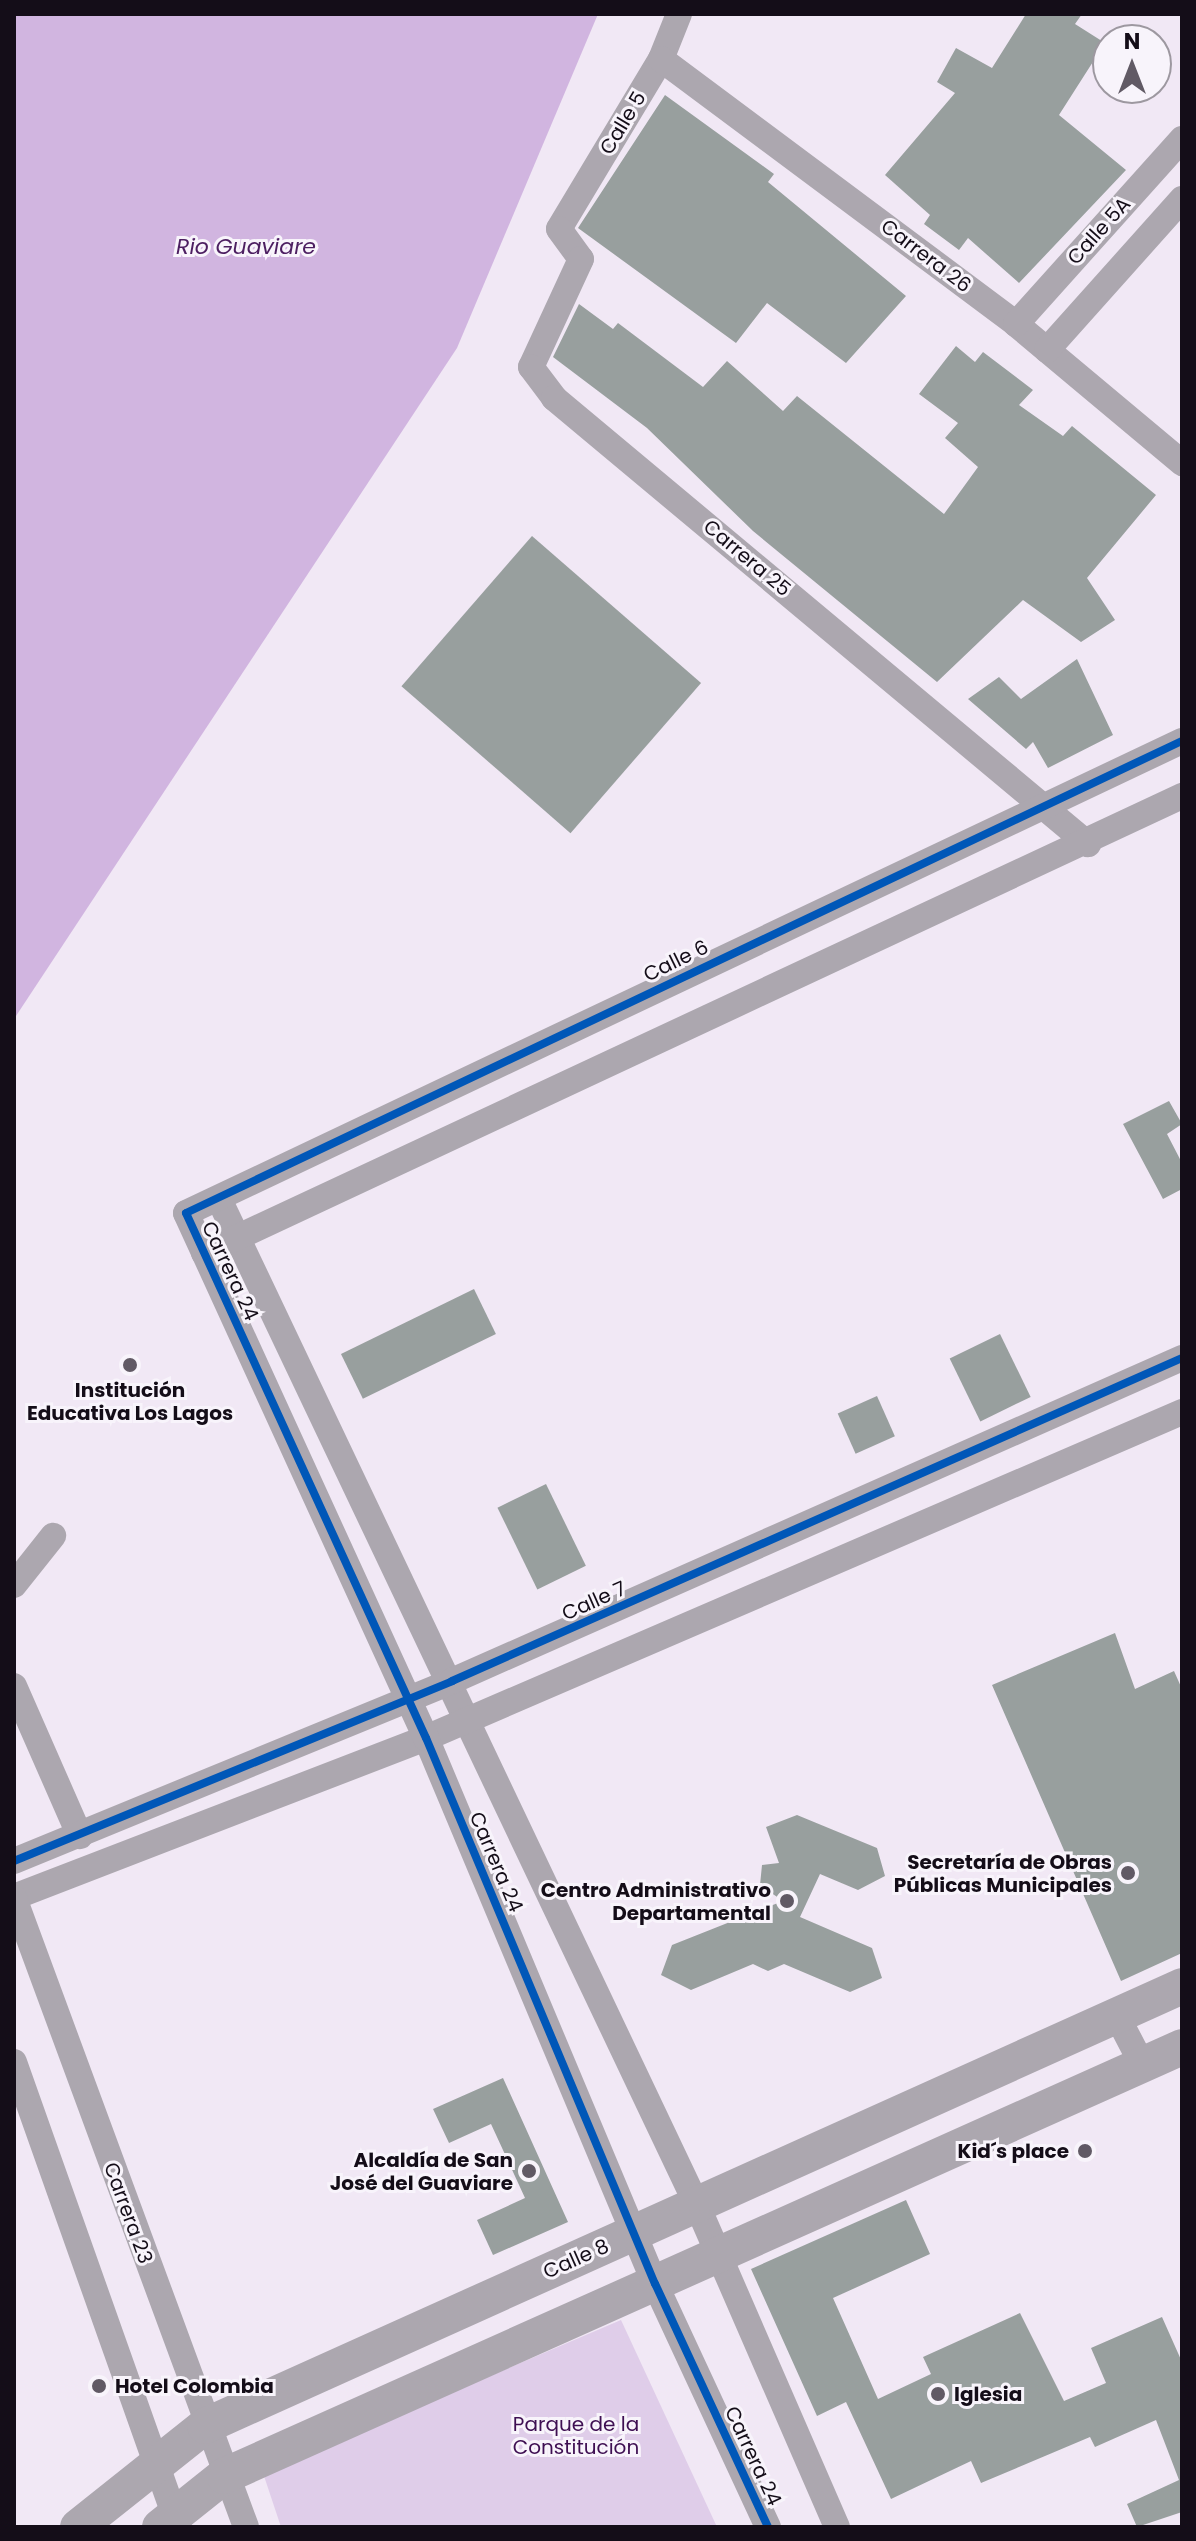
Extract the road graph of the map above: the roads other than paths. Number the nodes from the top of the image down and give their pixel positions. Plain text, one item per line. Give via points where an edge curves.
1 (679, 14) edge
2 (661, 59) junction
3 (1182, 139) edge
4 (1182, 199) edge
5 (559, 229) joint
6 (1016, 324) junction
7 (1047, 350) junction
8 (1182, 463) edge
9 (1182, 741) edge
10 (1182, 796) edge
11 (1041, 807) junction
12 (1088, 844) junction
13 (219, 1199) junction
14 (186, 1213) joint
15 (238, 1235) junction
16 (204, 1253) junction
17 (1182, 1358) edge
18 (1182, 1412) edge
19 (883, 1491) junction
20 (899, 1530) junction
21 (53, 1536) dead end
22 (14, 1585) edge
23 (452, 1681) junction
24 (14, 1686) edge
25 (408, 1698) junction
26 (468, 1717) junction
27 (426, 1738) junction
28 (80, 1836) junction
29 (14, 1861) edge
30 (14, 1897) edge
31 (1182, 1986) edge
32 (1117, 2016) junction
33 (1182, 2047) edge
34 (14, 2062) edge
35 (1143, 2066) junction
36 (697, 2205) junction
37 (634, 2233) junction
38 (718, 2254) junction
39 (655, 2284) junction
40 (205, 2426) junction
41 (161, 2461) junction
42 (224, 2476) junction
43 (171, 2523) edge
44 (78, 2527) edge
45 (246, 2527) edge
46 (768, 2527) edge
47 (837, 2527) edge

1 - 2 street, Calle 5
2 - 5 street, Calle 5
2 - 6 street, Carrera 26
3 - 6 street, Calle 5A
4 - 7 street, Calle 5A
5 - 11 street, Carrera 25 via 581,259 531,367 554,398
6 - 7 street, Carrera 26
7 - 8 street, Carrera 26
9 - 11 street, Calle 6
10 - 12 street
11 - 12 street, Carrera 25
11 - 13 street, Calle 6
12 - 15 street
13 - 14 street, Calle 6
13 - 15 street, Carrera 24
14 - 16 street, Carrera 24
15 - 16 street
15 - 23 street, Carrera 24
16 - 25 street, Carrera 24
17 - 19 street, Calle 7
18 - 20 street
19 - 20 street
19 - 23 street, Calle 7
20 - 26 street
21 - 22 street
23 - 25 street, Calle 7
23 - 26 street, Carrera 24
24 - 28 street
25 - 27 street, Carrera 24
25 - 28 street, Calle 7
26 - 27 street
26 - 36 street, Carrera 24
27 - 30 street
27 - 37 street, Carrera 24
28 - 29 street, Calle 7
30 - 40 street, Carrera 23
31 - 32 main road, Calle 8
32 - 35 street
32 - 36 main road, Calle 8
33 - 35 main road
34 - 41 street
35 - 38 main road
36 - 37 main road, Calle 8
36 - 38 street, Carrera 24
37 - 39 street, Carrera 24
37 - 40 main road, Calle 8
38 - 39 main road
38 - 47 street, Carrera 24
39 - 42 main road
39 - 46 street, Carrera 24
40 - 41 main road, Calle 8
40 - 42 street, Carrera 23
41 - 43 street
41 - 44 main road, Calle 8
42 - 43 main road
42 - 45 street, Carrera 23

